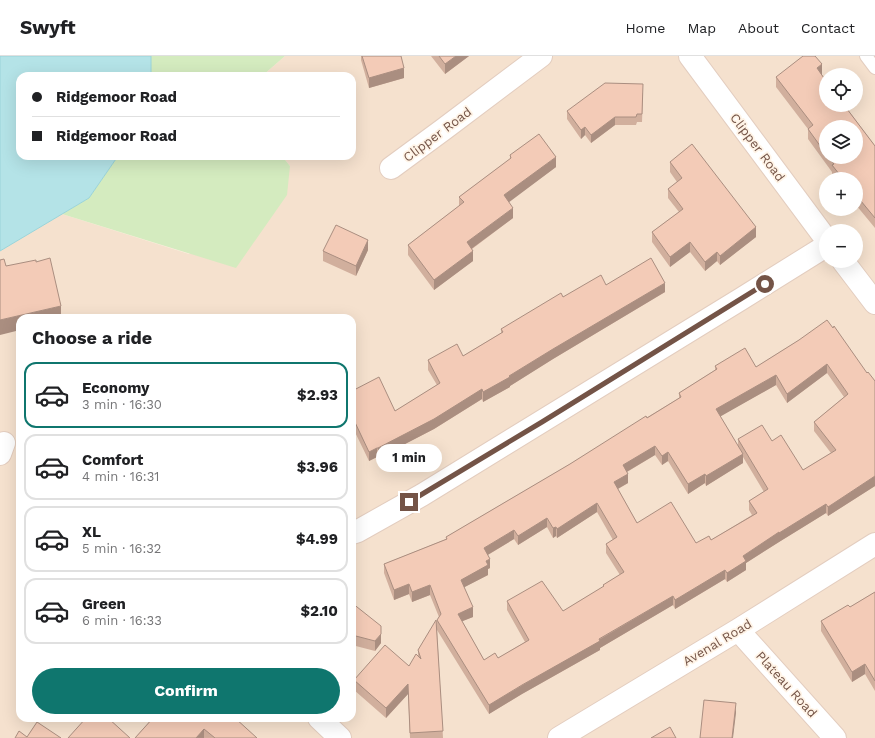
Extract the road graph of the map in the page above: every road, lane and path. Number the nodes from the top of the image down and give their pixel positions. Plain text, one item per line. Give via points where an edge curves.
1 (541, 56) edge
2 (690, 56) edge
3 (866, 56) edge
4 (875, 68) edge
5 (391, 168) dead end
6 (819, 229) edge
7 (819, 250) edge
8 (848, 268) edge
9 (875, 303) edge
10 (356, 532) edge
11 (875, 544) edge
12 (738, 630) junction
13 (323, 722) edge
14 (340, 738) edge
15 (559, 738) edge
16 (835, 738) edge

1 - 5 street, Clipper Road
2 - 6 street, Clipper Road
3 - 4 lane
7 - 10 street via 435,487
8 - 9 street
11 - 12 street, Avenal Road
12 - 15 street, Avenal Road
12 - 16 street, Plateau Road
13 - 14 street

